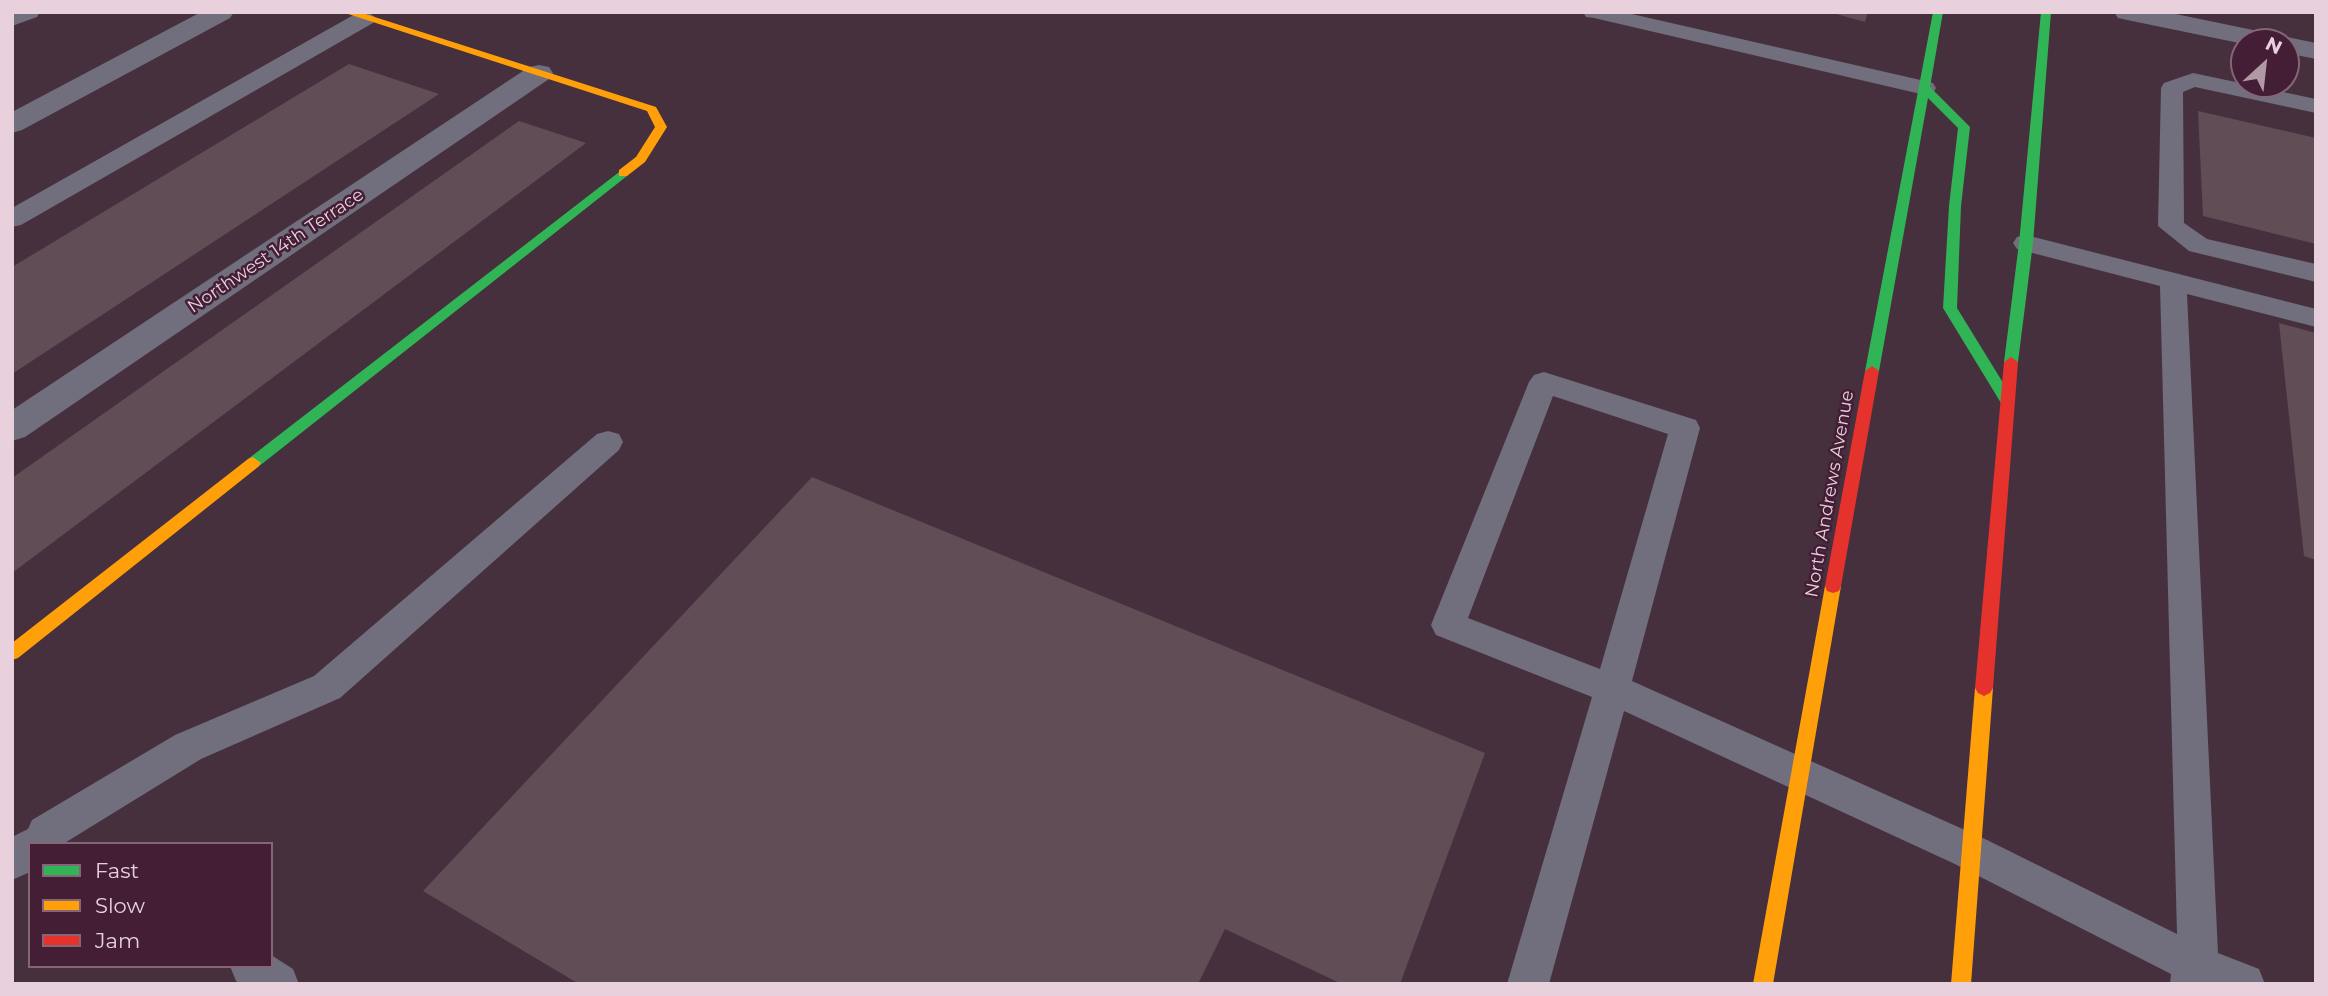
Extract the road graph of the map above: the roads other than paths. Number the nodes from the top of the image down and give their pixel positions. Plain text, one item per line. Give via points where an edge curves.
1 (29, 12) edge
2 (221, 12) edge
3 (1594, 12) edge
4 (1938, 12) edge
5 (2046, 12) edge
6 (2127, 12) edge
7 (356, 15) edge
8 (12, 20) edge
9 (2230, 33) edge
10 (539, 73) junction
11 (2230, 85) edge
12 (1925, 88) junction
13 (2297, 98) edge
14 (2316, 106) edge
15 (12, 124) edge
16 (12, 219) edge
17 (2026, 243) junction
18 (2316, 273) edge
19 (2173, 281) junction
20 (2316, 318) edge
21 (2006, 399) junction
22 (12, 428) edge
23 (608, 442) dead end
24 (12, 653) edge
25 (1612, 689) junction
26 (1800, 776) junction
27 (43, 842) edge
28 (28, 852) edge
29 (1971, 852) junction
30 (12, 862) edge
31 (254, 968) edge
32 (2192, 975) edge
33 (278, 984) edge
34 (1528, 984) edge
35 (1763, 984) edge
36 (1961, 984) edge
37 (2244, 984) edge

1 - 8 lane
2 - 15 street
3 - 12 lane
4 - 12 street, North Andrews Avenue
5 - 17 street
6 - 9 street
7 - 10 street
7 - 16 lane
10 - 22 street, Northwest 14th Terrace
10 - 24 street via 652,109 661,127 641,159
11 - 18 lane via 2193,80 2172,88 2171,226 2199,245
12 - 21 street via 1964,127 1950,308
12 - 26 street, North Andrews Avenue
13 - 14 lane
17 - 19 lane
17 - 21 street
19 - 20 lane
19 - 32 lane
21 - 29 street
23 - 27 lane via 327,687 188,747
25 - 25 lane via 1448,625 1544,382 1685,428
25 - 26 lane
25 - 34 lane
26 - 29 lane
26 - 35 street, North Andrews Avenue
28 - 30 lane
29 - 32 lane
29 - 36 street
31 - 33 lane
32 - 37 lane

